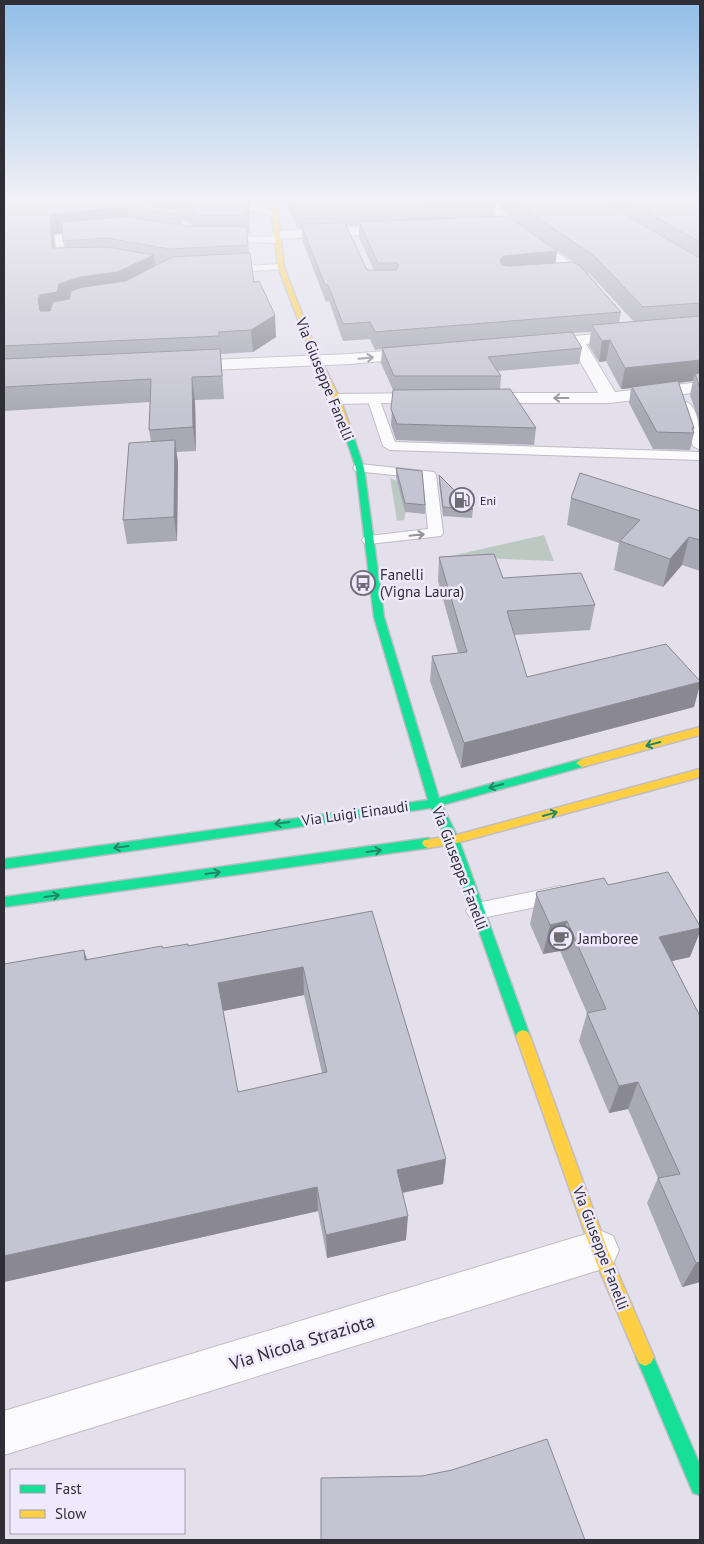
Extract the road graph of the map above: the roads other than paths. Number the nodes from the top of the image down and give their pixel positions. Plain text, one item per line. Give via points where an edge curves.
1 (284, 271) edge
2 (574, 271) joint
3 (550, 273) edge
4 (603, 299) edge
5 (621, 320) edge
6 (700, 330) edge
7 (634, 335) junction
8 (576, 340) junction
9 (527, 344) edge
10 (438, 352) edge
11 (318, 359) junction
12 (167, 367) edge
13 (700, 387) edge
14 (680, 389) junction
15 (336, 398) junction
16 (373, 398) junction
17 (610, 398) junction
18 (700, 446) edge
19 (700, 456) edge
20 (360, 468) junction
21 (369, 540) junction
22 (700, 731) edge
23 (700, 773) edge
24 (434, 802) junction
25 (453, 840) junction
26 (4, 864) edge
27 (576, 891) edge
28 (4, 902) edge
29 (477, 911) junction
30 (599, 1250) junction
31 (4, 1433) edge
32 (700, 1486) edge

1 - 11 street, Via Giuseppe Fanelli
2 - 3 street
2 - 4 street
5 - 7 street
6 - 7 street
7 - 8 street
8 - 9 street
8 - 17 street
11 -> 10 street
11 - 12 street
11 - 15 street, Via Giuseppe Fanelli
13 - 14 street
14 - 17 street
14 - 18 lane
15 - 16 street
15 - 20 street, Via Giuseppe Fanelli
17 -> 16 street
16 - 19 lane via 390,446
20 - 21 street, Via Giuseppe Fanelli
21 -> 20 lane via 436,533 429,475
21 - 24 street, Via Giuseppe Fanelli via 379,617
22 -> 24 street, Via Luigi Einaudi
25 -> 23 street
24 - 25 street, Via Giuseppe Fanelli
24 -> 26 street, Via Luigi Einaudi
28 -> 25 street
25 - 29 street, Via Giuseppe Fanelli
27 - 29 lane
29 - 30 street, Via Giuseppe Fanelli
30 - 31 street, Via Nicola Straziota
30 - 32 street, Via Giuseppe Fanelli

